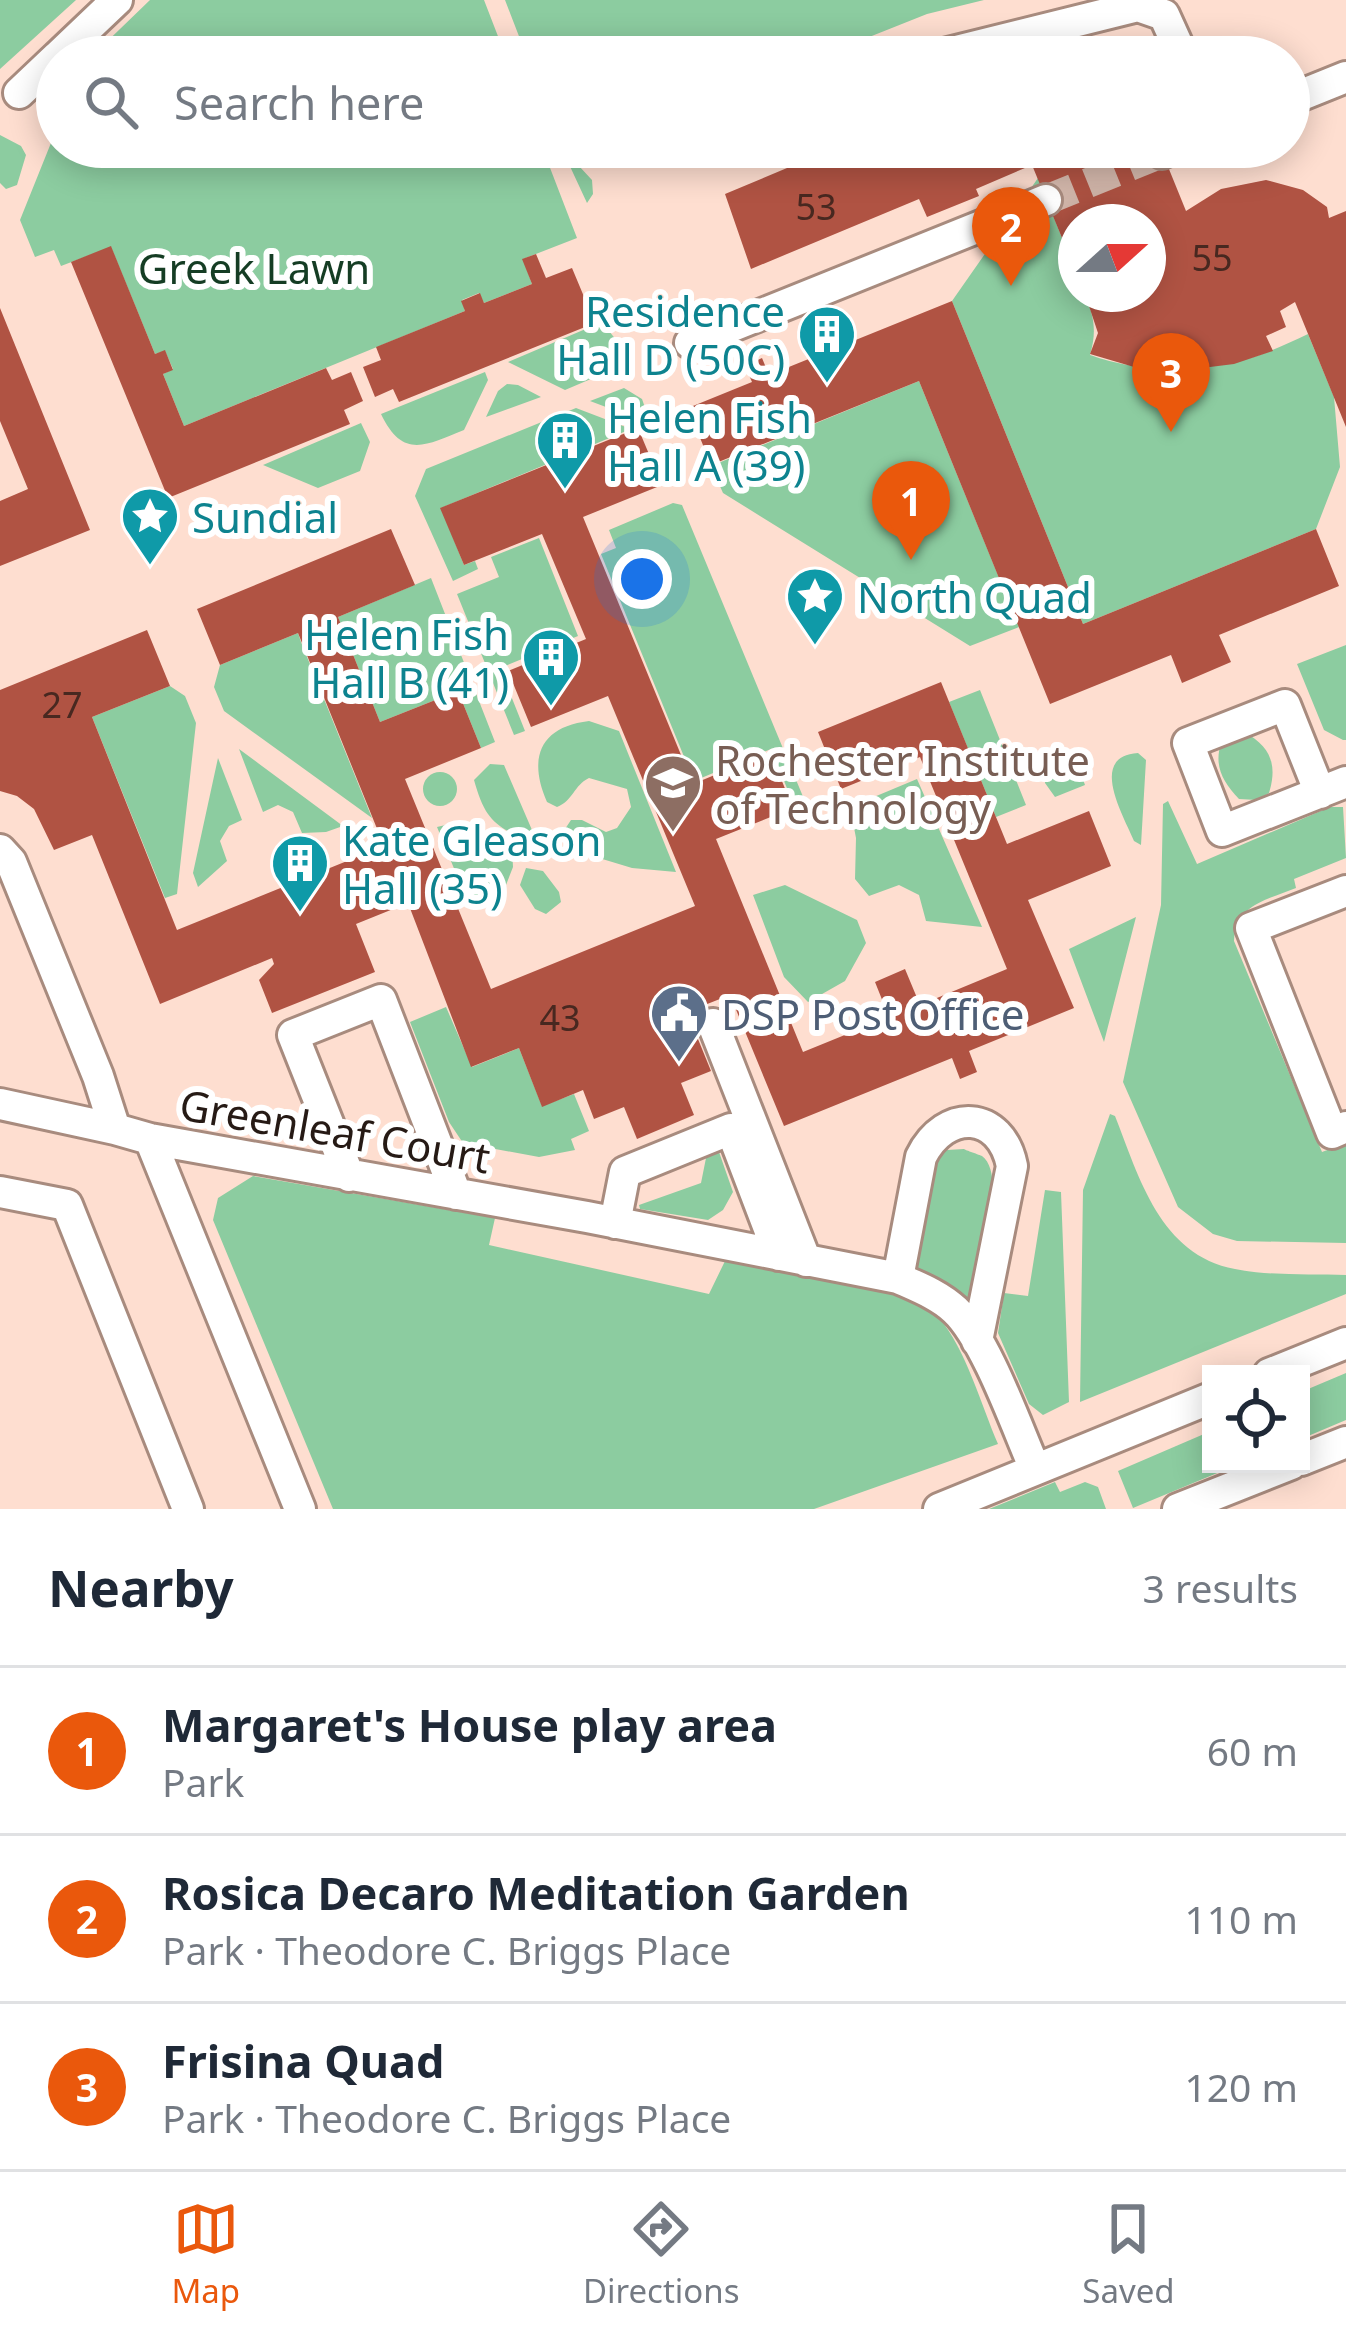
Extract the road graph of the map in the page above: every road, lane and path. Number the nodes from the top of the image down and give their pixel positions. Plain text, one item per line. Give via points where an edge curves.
1 (117, 0) edge
2 (79, 36) edge
3 (1017, 36) edge
4 (1174, 36) edge
5 (1346, 76) edge
6 (36, 77) edge
7 (1310, 91) edge
8 (19, 93) dead end
9 (1046, 200) tunnel mouth
10 (689, 343) dead end
11 (1333, 787) edge
12 (0, 850) edge
13 (1346, 891) edge
14 (713, 1024) dead end
15 (0, 1104) edge
16 (1346, 1127) edge
17 (115, 1129) junction
18 (150, 1139) junction
19 (350, 1176) junction
20 (0, 1192) edge
21 (456, 1194) junction
22 (615, 1222) junction
23 (793, 1258) junction
24 (898, 1278) junction
25 (976, 1341) junction
26 (1346, 1343) edge
27 (1291, 1365) edge
28 (1202, 1402) edge
29 (1346, 1442) edge
30 (1310, 1456) edge
31 (1035, 1469) junction
32 (1268, 1473) edge
33 (188, 1509) edge
34 (300, 1509) edge
35 (939, 1509) edge
36 (1178, 1509) edge

1 - 2 street
3 - 4 street via 1138,6 1164,15
5 - 7 street
6 - 8 street
9 - 10 street
11 - 11 street via 1285,704 1188,743 1222,831
12 - 17 street
13 - 16 street via 1251,928 1332,1133
14 - 23 street
15 - 17 street
17 - 18 street
18 - 19 street, Greenleaf Court
18 - 34 street, Greenleaf Court
19 - 21 street, Greenleaf Court
19 - 21 street via 292,1035 381,1000
20 - 33 street via 67,1205
21 - 22 street, Greenleaf Court
22 - 23 street, Greenleaf Court
22 - 23 street via 625,1172 731,1129
23 - 24 street, Greenleaf Court
24 - 25 street, Greenleaf Court via 936,1295
24 - 25 street via 927,1145 949,1126 998,1131 1012,1166
25 - 31 street, Greenleaf Court
26 - 27 street
28 - 31 street
29 - 30 street
31 - 35 street
32 - 36 street

